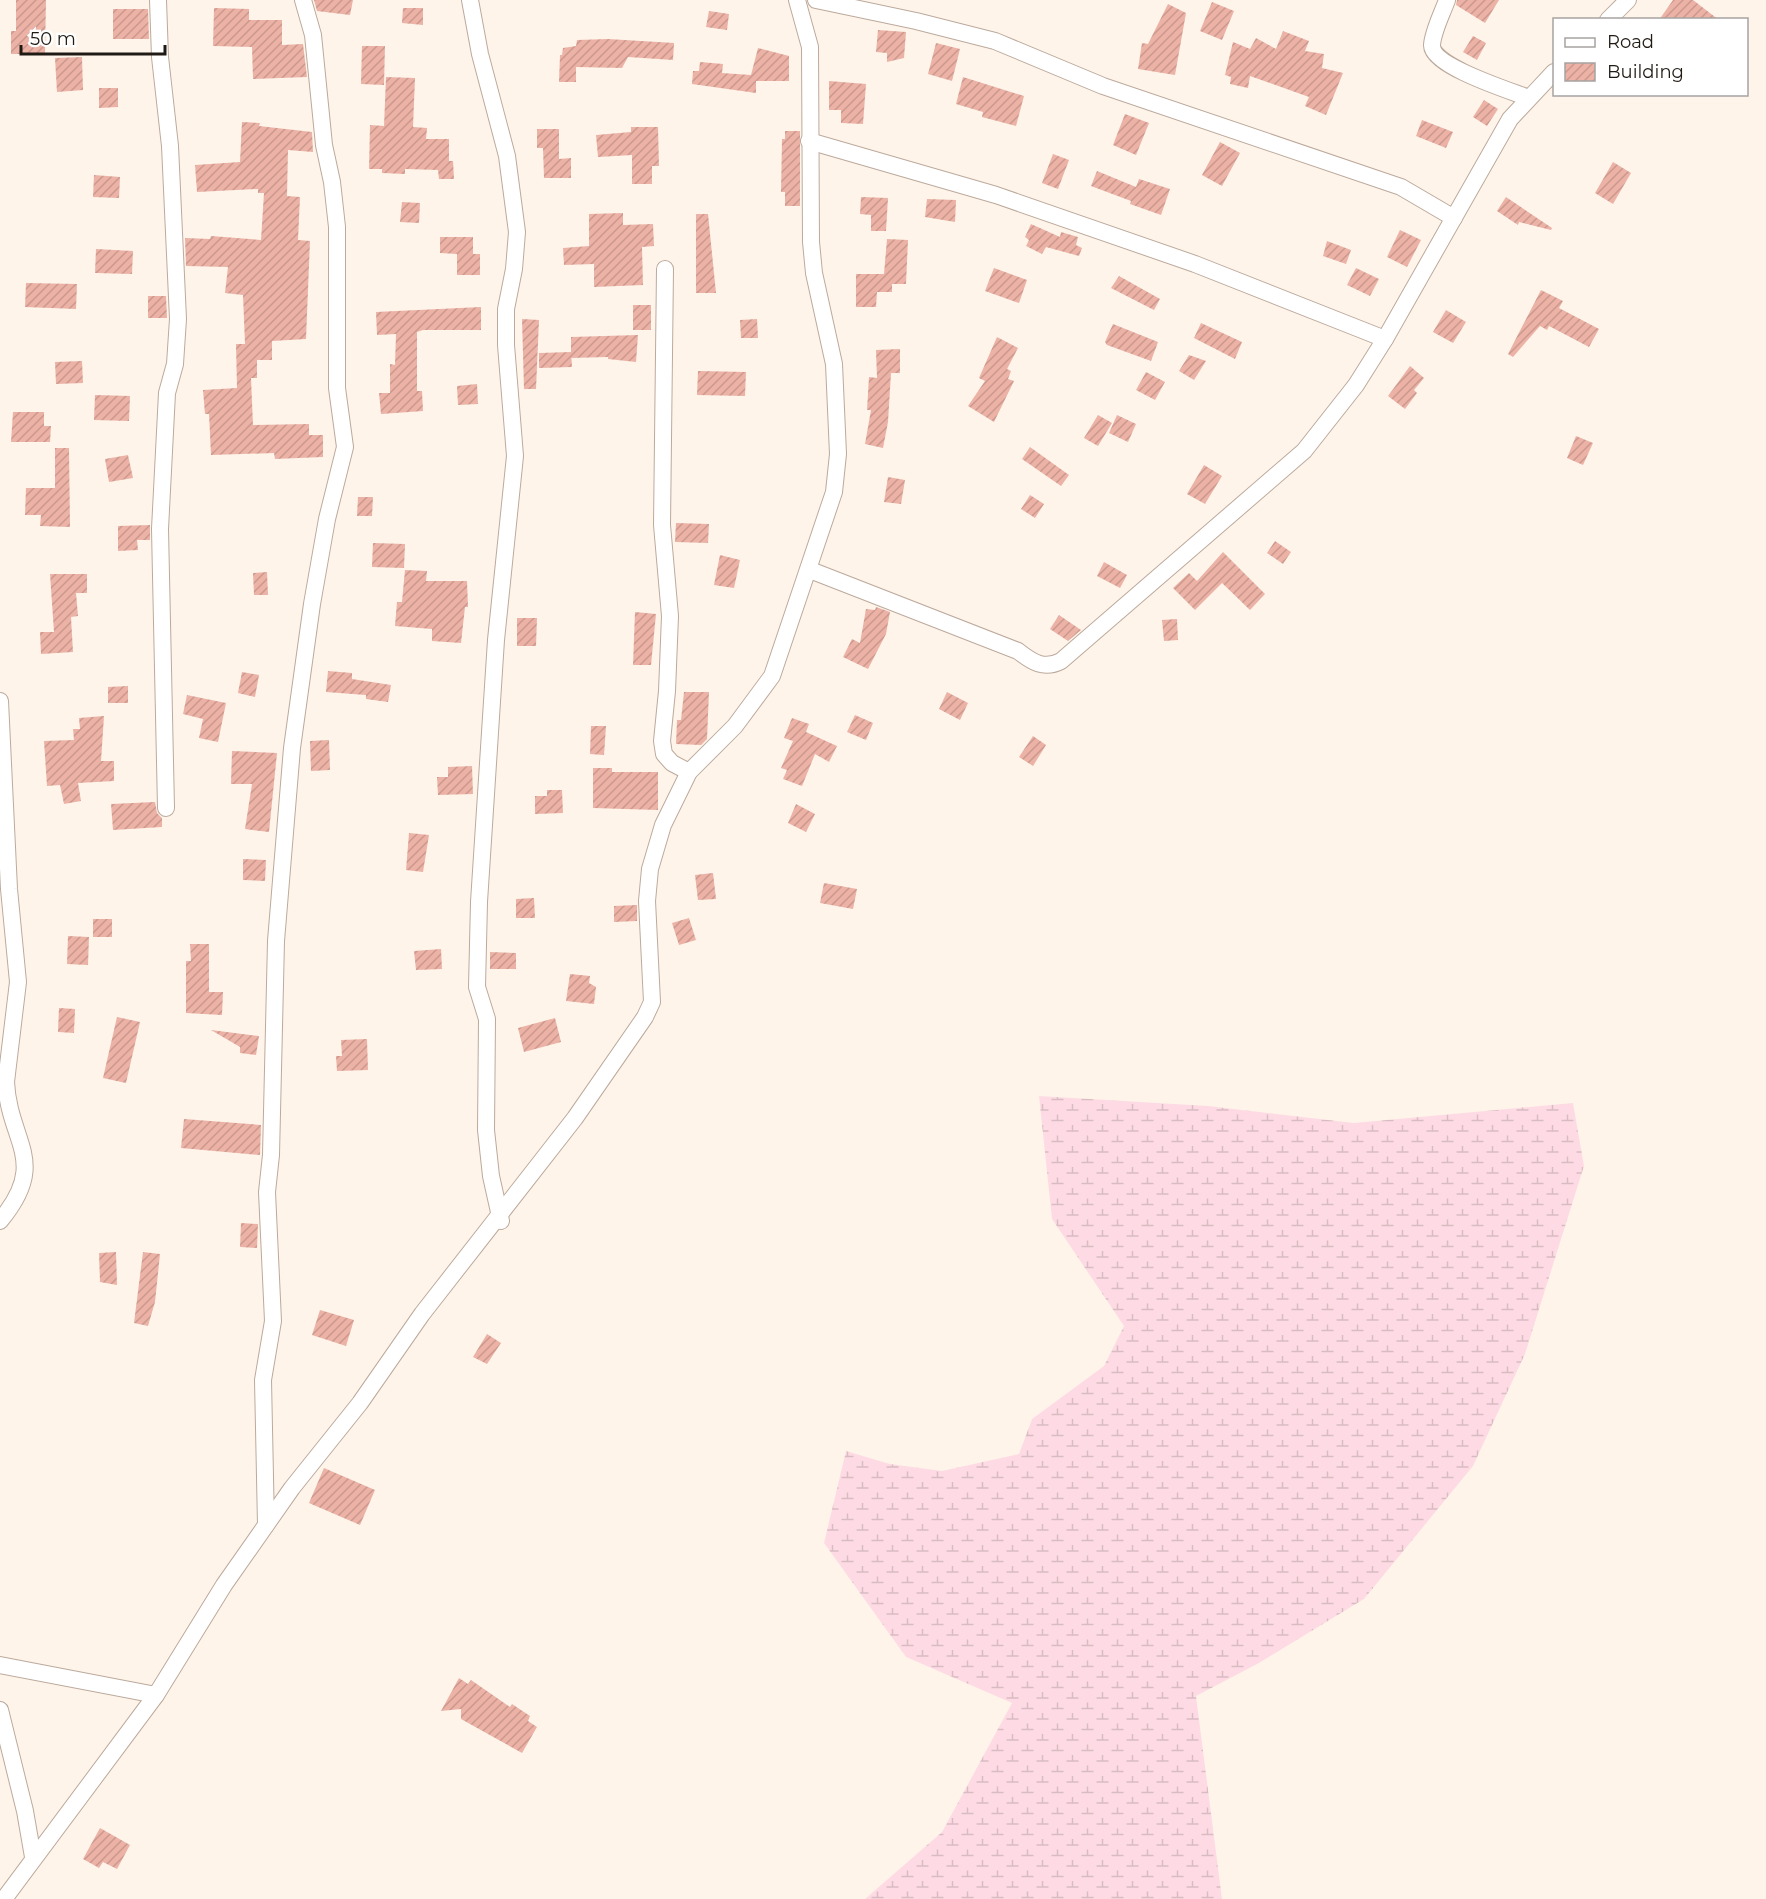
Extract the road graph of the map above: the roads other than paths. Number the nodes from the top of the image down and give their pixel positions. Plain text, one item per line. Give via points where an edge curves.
1 (158, 0) edge
2 (303, 0) edge
3 (471, 0) edge
4 (797, 0) edge
5 (816, 0) edge
6 (1447, 0) edge
7 (1628, 0) edge
8 (1610, 18) edge
9 (1553, 73) edge
10 (1529, 98) junction
11 (809, 141) junction
12 (1454, 218) junction
13 (665, 269) dead end
14 (1385, 339) junction
15 (810, 570) junction
16 (0, 700) edge
17 (689, 772) junction
18 (166, 808) dead end
19 (0, 1221) edge
20 (501, 1222) junction
21 (266, 1525) junction
22 (0, 1665) edge
23 (156, 1695) junction
24 (0, 1710) edge
25 (33, 1857) junction
26 (4, 1899) edge

1 - 18 street via 178,319 175,364 167,393 160,529
2 - 21 street via 313,35 324,145 338,227 338,388 345,447 312,604 292,748 276,941 267,1191 273,1321 263,1380
3 - 20 street via 480,54 507,156 517,232 506,309 515,456 496,640 477,958 477,987 488,1019 486,1130
4 - 11 street via 810,47
5 - 12 street via 994,41 1103,86 1401,187
6 - 10 street via 1432,44 1439,59
7 - 8 street
9 - 10 street
10 - 12 street via 1510,119
11 - 14 street via 996,195 1195,264
11 - 15 street via 810,242 834,364 838,454 834,492
12 - 14 street
13 - 17 street via 662,492 670,616 662,741 664,754
14 - 15 street via 1356,385 1305,451 1050,667
15 - 17 street via 772,676 735,726
16 - 19 street via 9,889 18,982 6,1082 7,1099 25,1155 21,1191
17 - 20 street via 663,825 650,869 647,902 652,1002
20 - 21 street via 422,1314 360,1403
21 - 23 street
22 - 23 street
23 - 25 street
24 - 25 street
25 - 26 street

